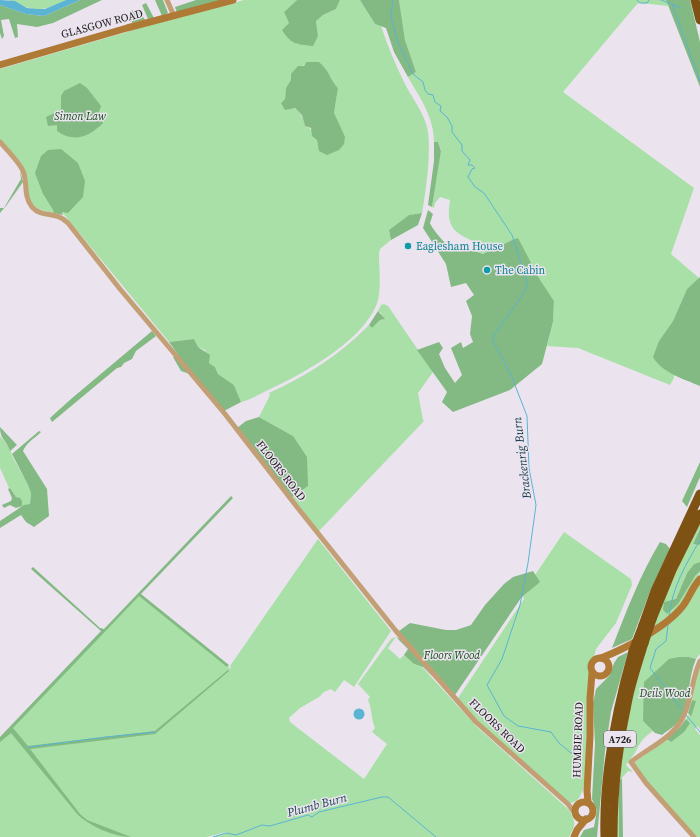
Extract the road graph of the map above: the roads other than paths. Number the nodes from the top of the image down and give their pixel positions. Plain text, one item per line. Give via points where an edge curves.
1 (167, 0) edge
2 (233, 0) edge
3 (695, 0) edge
4 (174, 16) junction
5 (700, 20) edge
6 (0, 65) edge
7 (0, 142) edge
8 (700, 494) edge
9 (700, 514) edge
10 (700, 579) edge
11 (619, 651) junction
12 (601, 658) junction
13 (700, 661) edge
14 (610, 669) junction
15 (592, 673) junction
16 (603, 677) junction
17 (591, 690) junction
18 (587, 790) junction
19 (588, 802) junction
20 (575, 808) junction
21 (586, 819) junction
22 (576, 834) edge
23 (605, 837) edge
24 (612, 837) edge
25 (694, 837) edge

1 - 4 street
2 - 4 street, GLASGOW ROAD
3 - 5 highway
4 - 6 street, GLASGOW ROAD
7 - 20 street, FLOORS ROAD via 23,172 29,202 41,213 58,215 68,222 120,289 225,414 396,630 476,722
8 - 23 highway, A726, bridge via 655,591 633,651 612,741
9 - 24 highway, A726, bridge via 652,618 628,698 615,784
10 - 11 street via 682,608 670,620
11 - 12 street
11 - 14 street via 612,659
12 - 14 street via 607,661
12 - 15 street via 592,663
13 - 25 street via 684,715 678,725 630,762 646,784
14 - 16 street
15 - 16 street
15 - 17 street, HUMBIE ROAD
16 - 17 street, HUMBIE ROAD
17 - 18 street, HUMBIE ROAD
18 - 19 street, HUMBIE ROAD
18 - 20 street, HUMBIE ROAD
19 - 20 street
19 - 21 street, HUMBIE ROAD via 593,810 591,816
20 - 21 street via 581,820
20 - 22 street via 578,822
21 - 22 street

